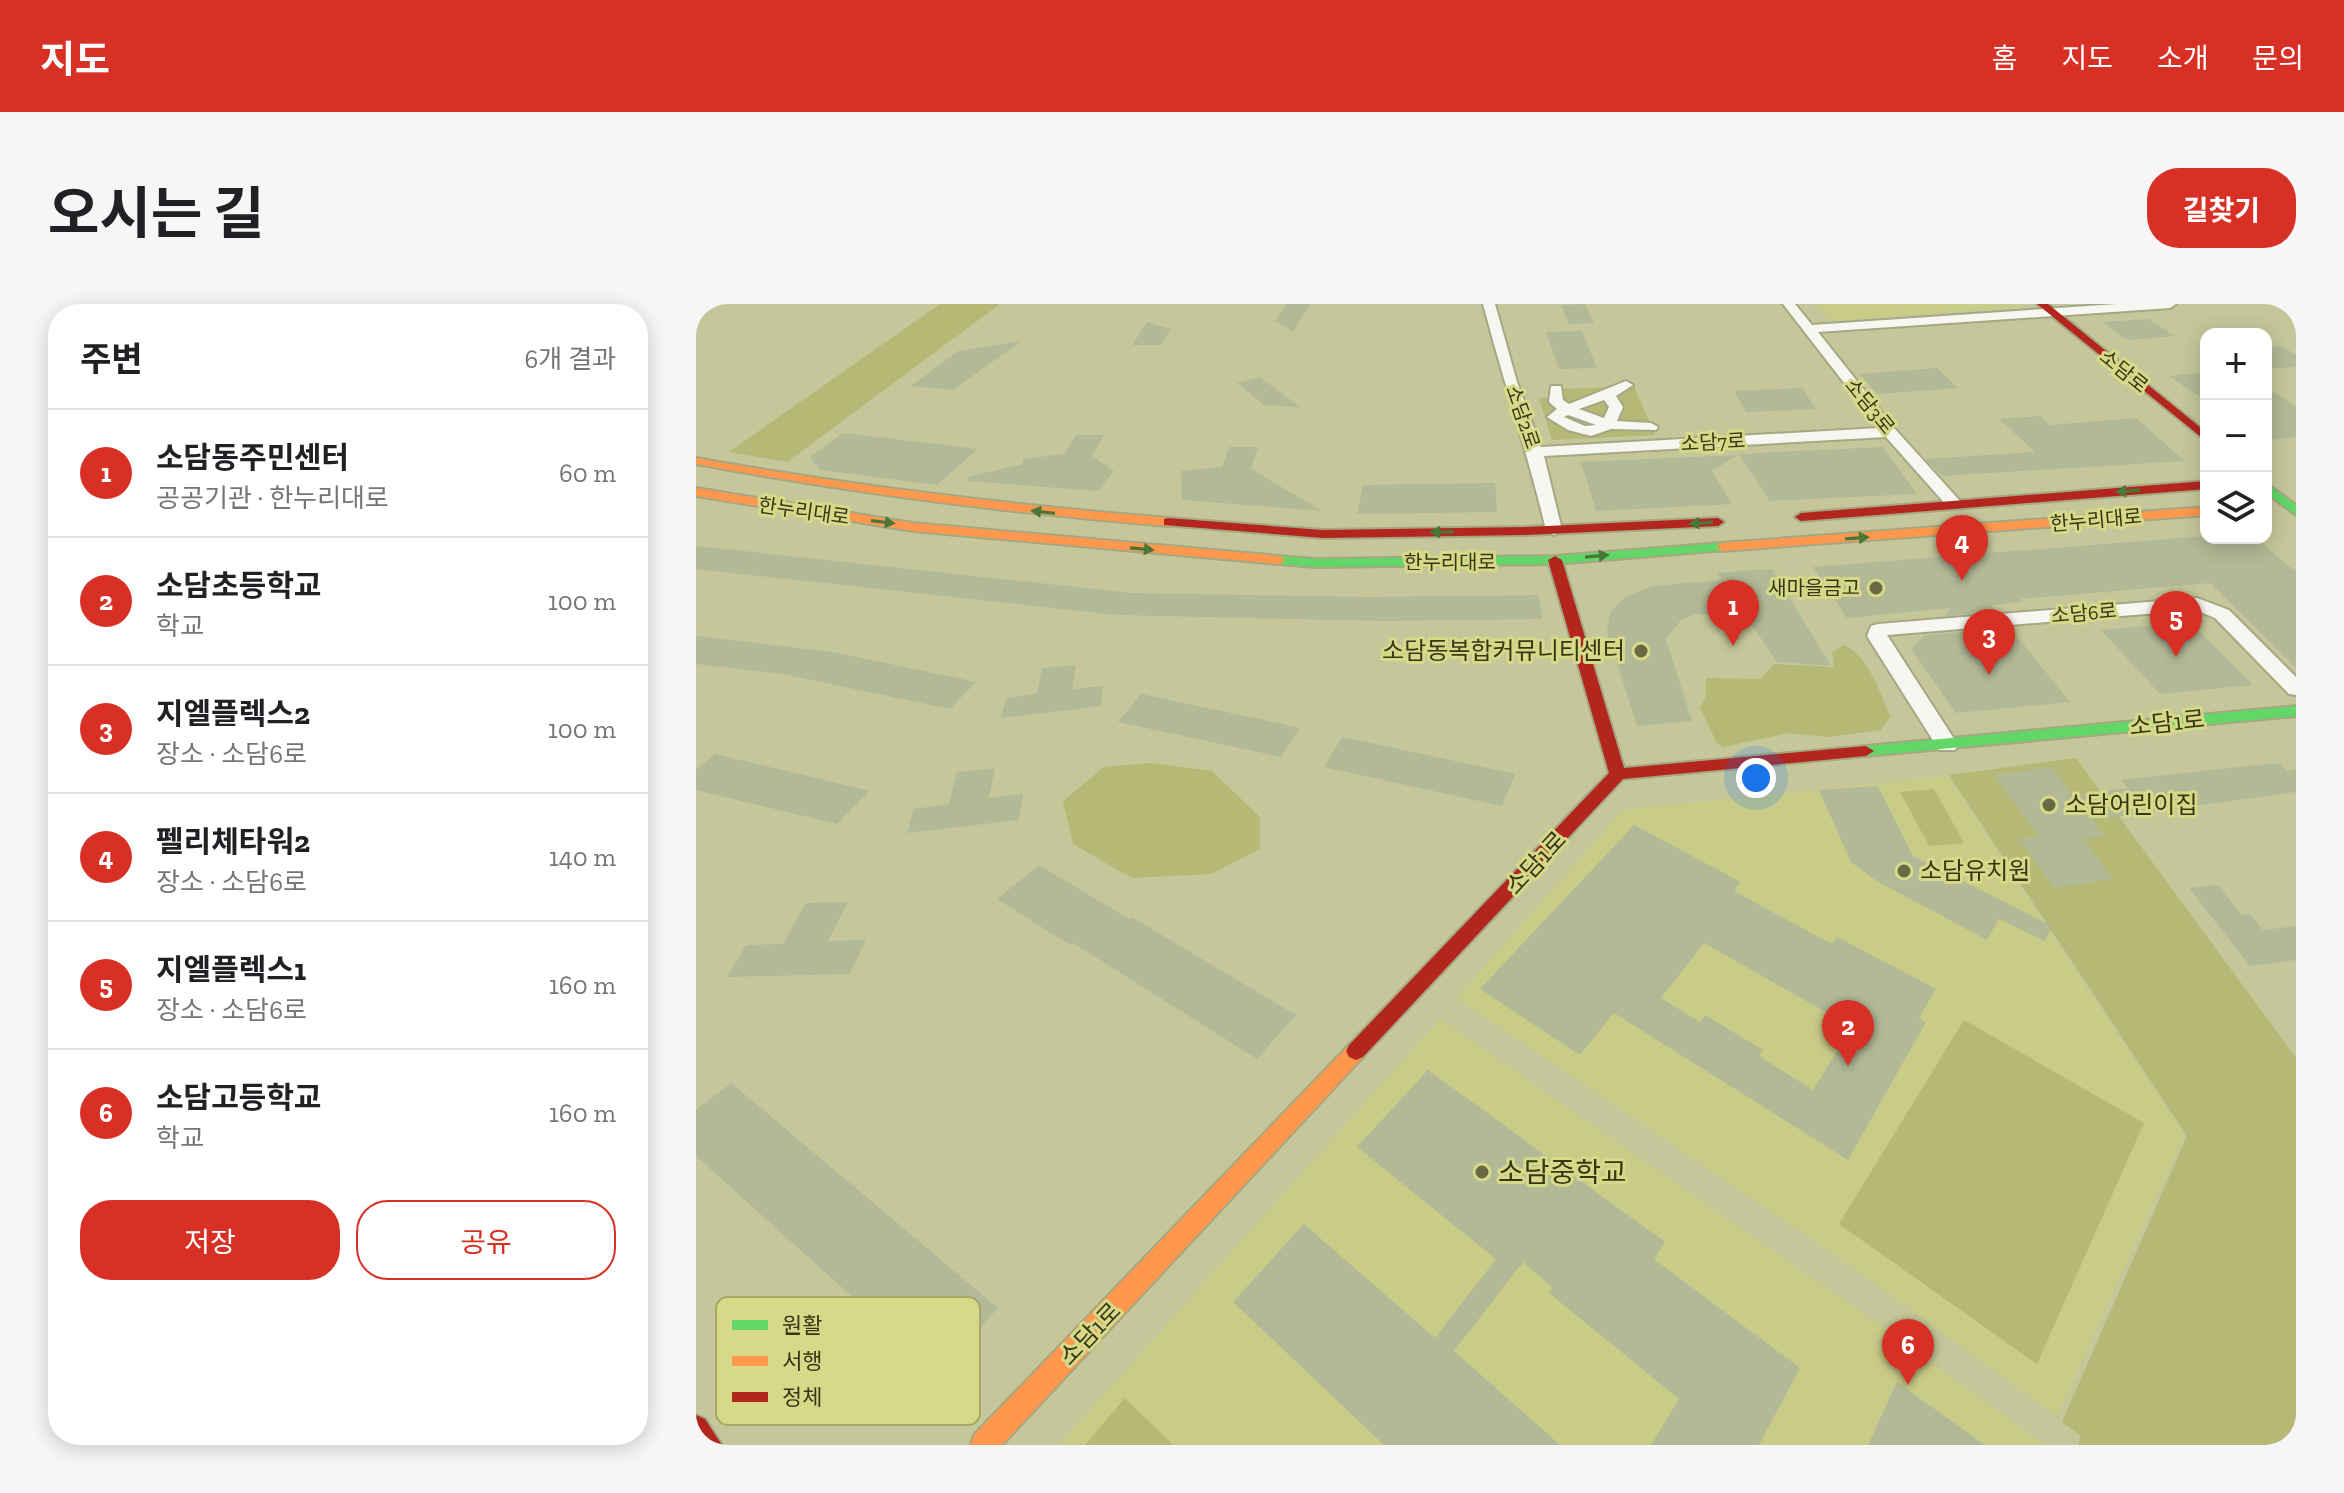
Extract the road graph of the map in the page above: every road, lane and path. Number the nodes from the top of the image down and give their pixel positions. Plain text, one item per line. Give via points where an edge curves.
1 (1489, 304) edge
2 (1789, 304) edge
3 (2170, 304) edge
4 (2047, 308) edge
5 (1808, 329) junction
6 (1626, 385) dead end
7 (1556, 389) dead end
8 (1609, 396) junction
9 (1567, 408) junction
10 (1611, 424) junction
11 (1651, 427) dead end
12 (1890, 432) junction
13 (2200, 433) edge
14 (1535, 452) junction
15 (696, 461) edge
16 (2272, 481) edge
17 (2200, 485) edge
18 (696, 492) edge
19 (1954, 504) junction
20 (2272, 506) edge
21 (2293, 506) edge
22 (2200, 511) edge
23 (1789, 518) dead end
24 (1743, 521) dead end
25 (1554, 530) junction
26 (1555, 560) junction
27 (2296, 689) edge
28 (2296, 711) edge
29 (1947, 745) junction
30 (1618, 774) junction
31 (696, 1428) edge
32 (709, 1445) edge
33 (984, 1445) edge

1 - 14 street, 소담2로
2 - 5 street, 소담3로
3 - 4 street
4 - 5 street
4 - 13 street, 소담로
5 - 12 street, 소담3로
6 - 8 street
7 - 9 street via 1556,402
8 - 9 street
8 - 10 street via 1616,407
9 - 10 street
10 - 11 street
12 - 14 street, 소담7로
12 - 19 street, 소담3로
14 - 25 street, 소담2로
25 -> 15 street, 한누리대로 via 1323,534 1061,514 826,486
16 - 21 street
17 -> 19 street, 한누리대로
18 -> 26 street, 한누리대로 via 788,511 913,526 1301,562
19 - 23 street, 한누리대로
20 - 21 street
26 -> 22 street, 한누리대로
24 -> 25 street, 한누리대로
26 - 30 street
27 - 29 street, 소담6로 via 2222,614 2197,604 1878,630
28 - 29 street, 소담1로
29 - 30 street, 소담1로
30 - 33 street, 소담1로
31 - 32 street

